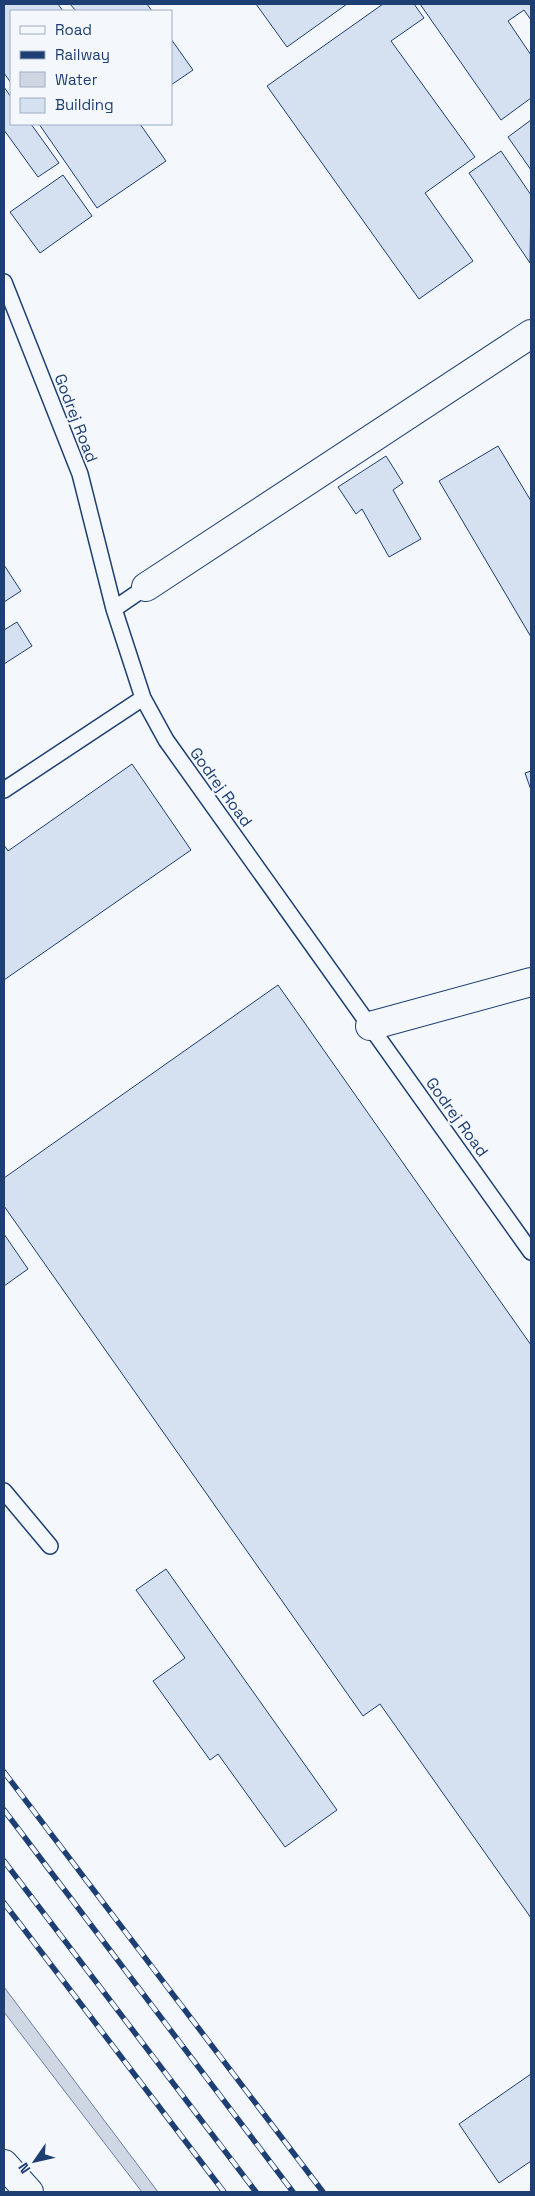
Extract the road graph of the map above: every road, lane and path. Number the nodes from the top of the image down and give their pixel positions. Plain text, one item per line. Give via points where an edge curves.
1 (4, 282) edge
2 (531, 334) edge
3 (146, 587) joint
4 (114, 609) junction
5 (143, 698) junction
6 (4, 790) edge
7 (531, 982) edge
8 (370, 1026) junction
9 (531, 1252) edge
10 (4, 1491) edge
11 (50, 1546) dead end
12 (4, 2164) edge
13 (29, 2192) edge

1 - 4 lane, Godrej Road via 80,474
2 - 3 street
3 - 4 lane
4 - 5 lane, Godrej Road
5 - 6 lane
5 - 8 lane, Godrej Road via 166,740
7 - 8 street
8 - 9 lane, Godrej Road
10 - 11 lane
12 - 13 street

